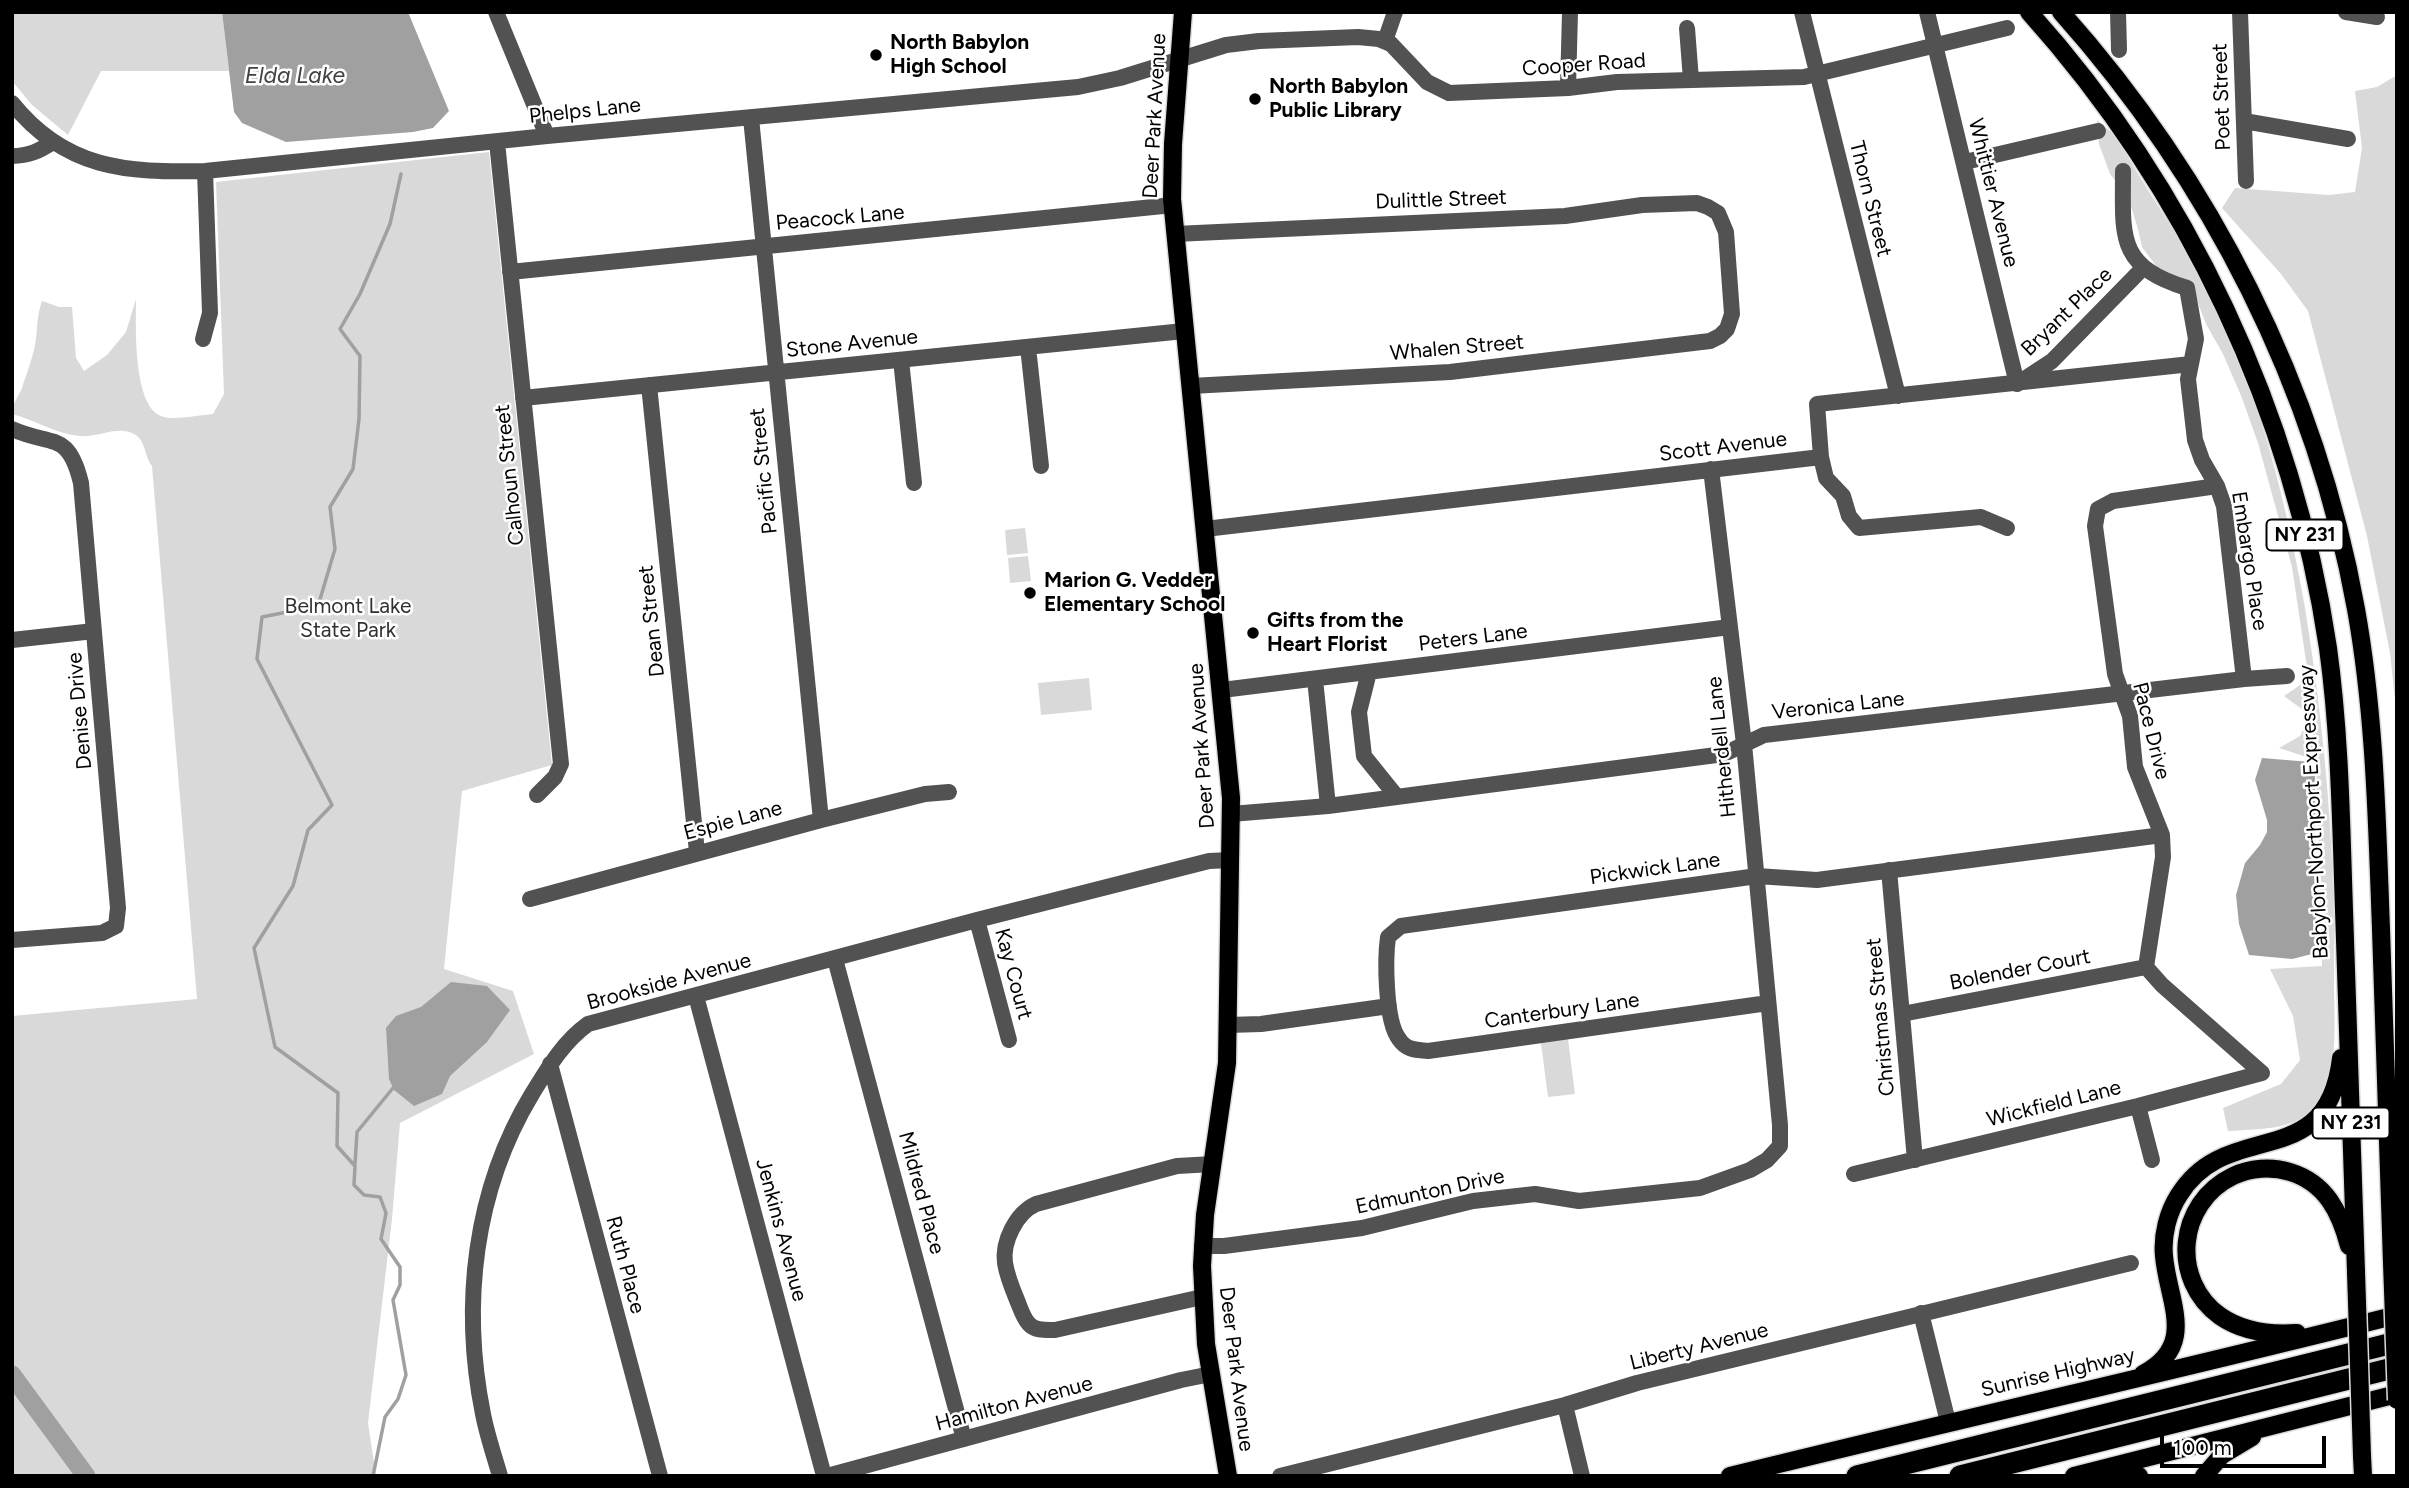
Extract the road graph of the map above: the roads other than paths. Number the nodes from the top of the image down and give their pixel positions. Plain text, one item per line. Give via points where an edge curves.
1 (496, 12) edge
2 (1183, 12) edge
3 (1395, 12) edge
4 (1570, 12) edge
5 (1802, 12) edge
6 (1927, 12) edge
7 (2029, 12) edge
8 (2061, 12) edge
9 (2118, 12) edge
10 (2240, 12) edge
11 (2346, 12) edge
12 (2378, 18) dead end
13 (1687, 28) dead end
14 (2007, 28) dead end
15 (1385, 41) junction
16 (1936, 46) junction
17 (2119, 50) dead end
18 (1180, 58) junction
19 (1817, 75) junction
20 (1691, 80) junction
21 (1568, 88) junction
22 (12, 103) edge
23 (751, 118) junction
24 (2244, 121) junction
25 (2098, 131) dead end
26 (547, 136) junction
27 (2348, 139) dead end
28 (53, 142) junction
29 (497, 142) junction
30 (12, 156) edge
31 (1965, 162) junction
32 (205, 171) junction
33 (2123, 171) dead end
34 (2246, 181) dead end
35 (1173, 205) junction
36 (1175, 234) junction
37 (763, 246) junction
38 (2143, 268) junction
39 (510, 272) junction
40 (2188, 288) joint
41 (1184, 331) junction
42 (1724, 332) joint
43 (203, 339) dead end
44 (1028, 347) junction
45 (901, 360) junction
46 (2191, 364) junction
47 (775, 373) junction
48 (2017, 384) junction
49 (649, 386) junction
50 (1191, 386) junction
51 (1898, 396) junction
52 (523, 398) junction
53 (12, 429) edge
54 (1821, 457) junction
55 (1041, 466) dead end
56 (1711, 469) junction
57 (914, 483) dead end
58 (2217, 486) junction
59 (2007, 528) dead end
60 (1205, 529) junction
61 (1730, 627) junction
62 (94, 631) junction
63 (12, 640) edge
64 (1369, 672) junction
65 (2287, 676) dead end
66 (2244, 678) junction
67 (1315, 679) junction
68 (1222, 690) junction
69 (2122, 694) junction
70 (1744, 744) junction
71 (949, 792) dead end
72 (537, 795) dead end
73 (1397, 797) junction
74 (1328, 806) junction
75 (1231, 814) junction
76 (821, 820) junction
77 (2162, 835) junction
78 (697, 852) junction
79 (1231, 860) junction
80 (1889, 870) junction
81 (1757, 876) junction
82 (530, 899) dead end
83 (977, 920) junction
84 (2381, 929) junction
85 (12, 940) edge
86 (835, 959) junction
87 (2146, 967) junction
88 (696, 996) junction
89 (1769, 1003) junction
90 (1389, 1006) junction
91 (2347, 1009) junction
92 (1902, 1014) junction
93 (1228, 1025) junction
94 (2397, 1031) edge
95 (1009, 1040) dead end
96 (550, 1064) junction
97 (2138, 1106) junction
98 (1780, 1146) joint
99 (1915, 1160) junction
100 (2152, 1160) dead end
101 (1213, 1164) junction
102 (1854, 1174) dead end
103 (2397, 1209) edge
104 (2391, 1235) junction
105 (1202, 1246) junction
106 (2131, 1263) dead end
107 (2356, 1272) junction
108 (1202, 1297) junction
109 (1921, 1313) junction
110 (2397, 1315) edge
111 (2338, 1330) junction
112 (2397, 1342) edge
113 (2397, 1367) edge
114 (1211, 1374) junction
115 (2125, 1383) junction
116 (2397, 1394) edge
117 (2397, 1400) edge
118 (1565, 1405) junction
119 (1948, 1422) junction
120 (2280, 1423) junction
121 (964, 1439) junction
122 (2105, 1467) junction
123 (500, 1476) edge
124 (660, 1476) edge
125 (826, 1476) edge
126 (1228, 1476) edge
127 (1279, 1476) edge
128 (1582, 1476) edge
129 (1730, 1476) edge
130 (1857, 1476) edge
131 (1960, 1476) edge
132 (2074, 1476) edge
133 (2139, 1476) edge
134 (2204, 1476) edge
135 (2363, 1476) edge

1 - 26 street
2 - 18 main road, Deer Park Avenue
3 - 15 street
4 - 21 street
5 - 19 street, Thorn Street
6 - 16 street, Whittier Avenue
7 - 91 main road, Babylon-Northport Expressway / NY 231 via 2103,103 2176,214 2232,323 2277,436 2310,556 2331,676 2340,780
8 - 84 main road, NY 231 via 2136,102 2204,205 2262,313 2308,428 2343,546 2365,666
9 - 17 street
10 - 24 street, Poet Street
11 - 12 street
13 - 20 street
14 - 16 street, Cooper Road
15 - 18 street via 1358,37 1247,42
15 - 21 street, Cooper Road via 1427,82 1443,91
16 - 19 street, Cooper Road
16 - 31 street, Whittier Avenue
18 - 23 street, Phelps Lane via 1078,87
18 - 35 main road, Deer Park Avenue
19 - 20 street, Cooper Road
19 - 51 street, Thorn Street
20 - 21 street, Cooper Road
22 - 28 street, Phelps Lane
23 - 26 street, Phelps Lane
23 - 37 street, Pacific Street
24 - 27 street
24 - 34 street, Poet Street
25 - 31 street
26 - 29 street, Phelps Lane
28 - 30 street via 25,156
28 - 32 street, Phelps Lane via 105,166 152,173
29 - 32 street, Phelps Lane
29 - 39 street, Calhoun Street
31 - 48 street, Whittier Avenue
32 - 43 street via 210,313
33 - 38 street, Bryant Place via 2126,239
35 - 36 main road, Deer Park Avenue
35 - 37 street, Peacock Lane
36 - 41 main road, Deer Park Avenue
36 - 42 street, Dulittle Street via 1565,216 1691,203 1708,207 1721,217 1726,232 1732,309
37 - 39 street, Peacock Lane
37 - 47 street, Pacific Street
38 - 40 street, Bryant Place
38 - 48 street, Bryant Place via 2052,361
39 - 52 street, Calhoun Street
40 - 46 street, Embargo Place via 2196,339
41 - 44 street, Stone Avenue
41 - 50 main road, Deer Park Avenue
42 - 50 street, Whalen Street via 1699,343 1450,372
44 - 45 street, Stone Avenue
44 - 55 street
45 - 47 street, Stone Avenue
45 - 57 street
46 - 48 street
46 - 58 street, Embargo Place via 2188,379 2195,440
47 - 49 street, Stone Avenue
47 - 76 street, Pacific Street
48 - 51 street
49 - 52 street, Stone Avenue
49 - 78 street, Dean Street
50 - 60 main road, Deer Park Avenue
51 - 54 street via 1817,404
52 - 72 street, Calhoun Street via 561,764
53 - 62 street, Denise Drive via 54,440 68,449 77,466
54 - 56 street, Scott Avenue
54 - 59 street via 1826,478 1843,496 1849,516 1859,528 1981,517
56 - 60 street, Scott Avenue
56 - 61 street, Hitherdell Lane
58 - 66 street, Embargo Place via 2224,506
58 - 69 street, Pace Drive via 2113,501 2098,509 2095,526 2115,674
60 - 68 main road, Deer Park Avenue
61 - 64 street, Peters Lane
61 - 70 street, Hitherdell Lane
62 - 63 street
62 - 85 street, Denise Drive via 116,926 102,933
64 - 67 street, Peters Lane
64 - 73 street via 1359,712 1364,756
65 - 66 street, Veronica Lane
66 - 69 street, Veronica Lane
67 - 68 street, Peters Lane
67 - 74 street
68 - 75 main road, Deer Park Avenue
69 - 70 street, Veronica Lane via 1764,735
69 - 77 street, Pace Drive via 2130,716 2135,767
70 - 73 street, Veronica Lane via 1724,754
70 - 81 street, Hitherdell Lane
71 - 76 street, Espie Lane
73 - 74 street, Veronica Lane
74 - 75 street, Veronica Lane
75 - 79 main road, Deer Park Avenue
76 - 78 street, Espie Lane
77 - 80 street, Pickwick Lane
77 - 87 street, Pace Drive via 2163,857
78 - 82 street, Espie Lane
79 - 83 street, Brookside Avenue via 1162,872
79 - 93 main road, Deer Park Avenue
80 - 81 street, Pickwick Lane via 1816,880
80 - 92 street, Christmas Street
81 - 89 street, Hitherdell Lane
81 - 90 street, Pickwick Lane via 1401,926 1388,937
83 - 86 street, Brookside Avenue
83 - 95 street, Kay Court
84 - 94 main road
84 - 104 main road, NY 231
86 - 88 street, Brookside Avenue
86 - 121 street, Mildred Place
87 - 92 street, Bolender Court
87 - 97 street, Wickfield Lane via 2263,1073
88 - 96 street, Brookside Avenue via 588,1024 572,1035
88 - 125 street, Jenkins Avenue
89 - 90 street, Canterbury Lane via 1428,1051 1409,1049 1398,1039
89 - 98 street, Hitherdell Lane
90 - 93 street
91 - 107 main road, Babylon-Northport Expressway / NY 231
91 - 115 main road via 2338,1080 2321,1116 2289,1137 2212,1162 2178,1195 2163,1247 2176,1316 2174,1340 2155,1367
92 - 99 street, Christmas Street
93 - 101 main road, Deer Park Avenue via 1225,1088
96 - 123 street, Brookside Avenue via 495,1169 474,1267 475,1360 483,1415
96 - 124 street, Ruth Place
97 - 99 street, Wickfield Lane
97 - 100 street
98 - 105 street, Edmunton Drive via 1750,1170 1700,1188 1579,1201 1535,1194 1512,1196 1457,1204 1362,1228
99 - 102 street, Wickfield Lane
101 - 105 main road, Deer Park Avenue
101 - 108 street via 1177,1166 1025,1209 1018,1216 1004,1261 1024,1316 1036,1329 1055,1330
103 - 104 main road
104 - 117 main road, NY 231, bridge
105 - 108 main road, Deer Park Avenue
106 - 109 street, Liberty Avenue
107 - 111 main road via 2334,1204 2312,1181 2292,1172 2270,1168 2237,1174 2208,1193 2191,1220 2186,1252 2190,1274 2199,1295 2222,1317 2266,1333
107 - 135 main road, Babylon-Northport Expressway / NY 231, bridge
108 - 114 main road, Deer Park Avenue
109 - 118 street, Liberty Avenue
109 - 119 street
110 - 111 main road, Sunrise Highway
111 - 115 main road, Sunrise Highway
112 - 130 highway
113 - 131 highway
114 - 121 street, Hamilton Avenue
114 - 126 main road, Deer Park Avenue
115 - 119 main road, Sunrise Highway
116 - 120 main road
118 - 127 street, Liberty Avenue
118 - 128 street
119 - 129 main road, Sunrise Highway
120 - 122 main road
120 - 134 main road via 2226,1452
121 - 125 street, Hamilton Avenue
122 - 132 main road
122 - 133 main road

